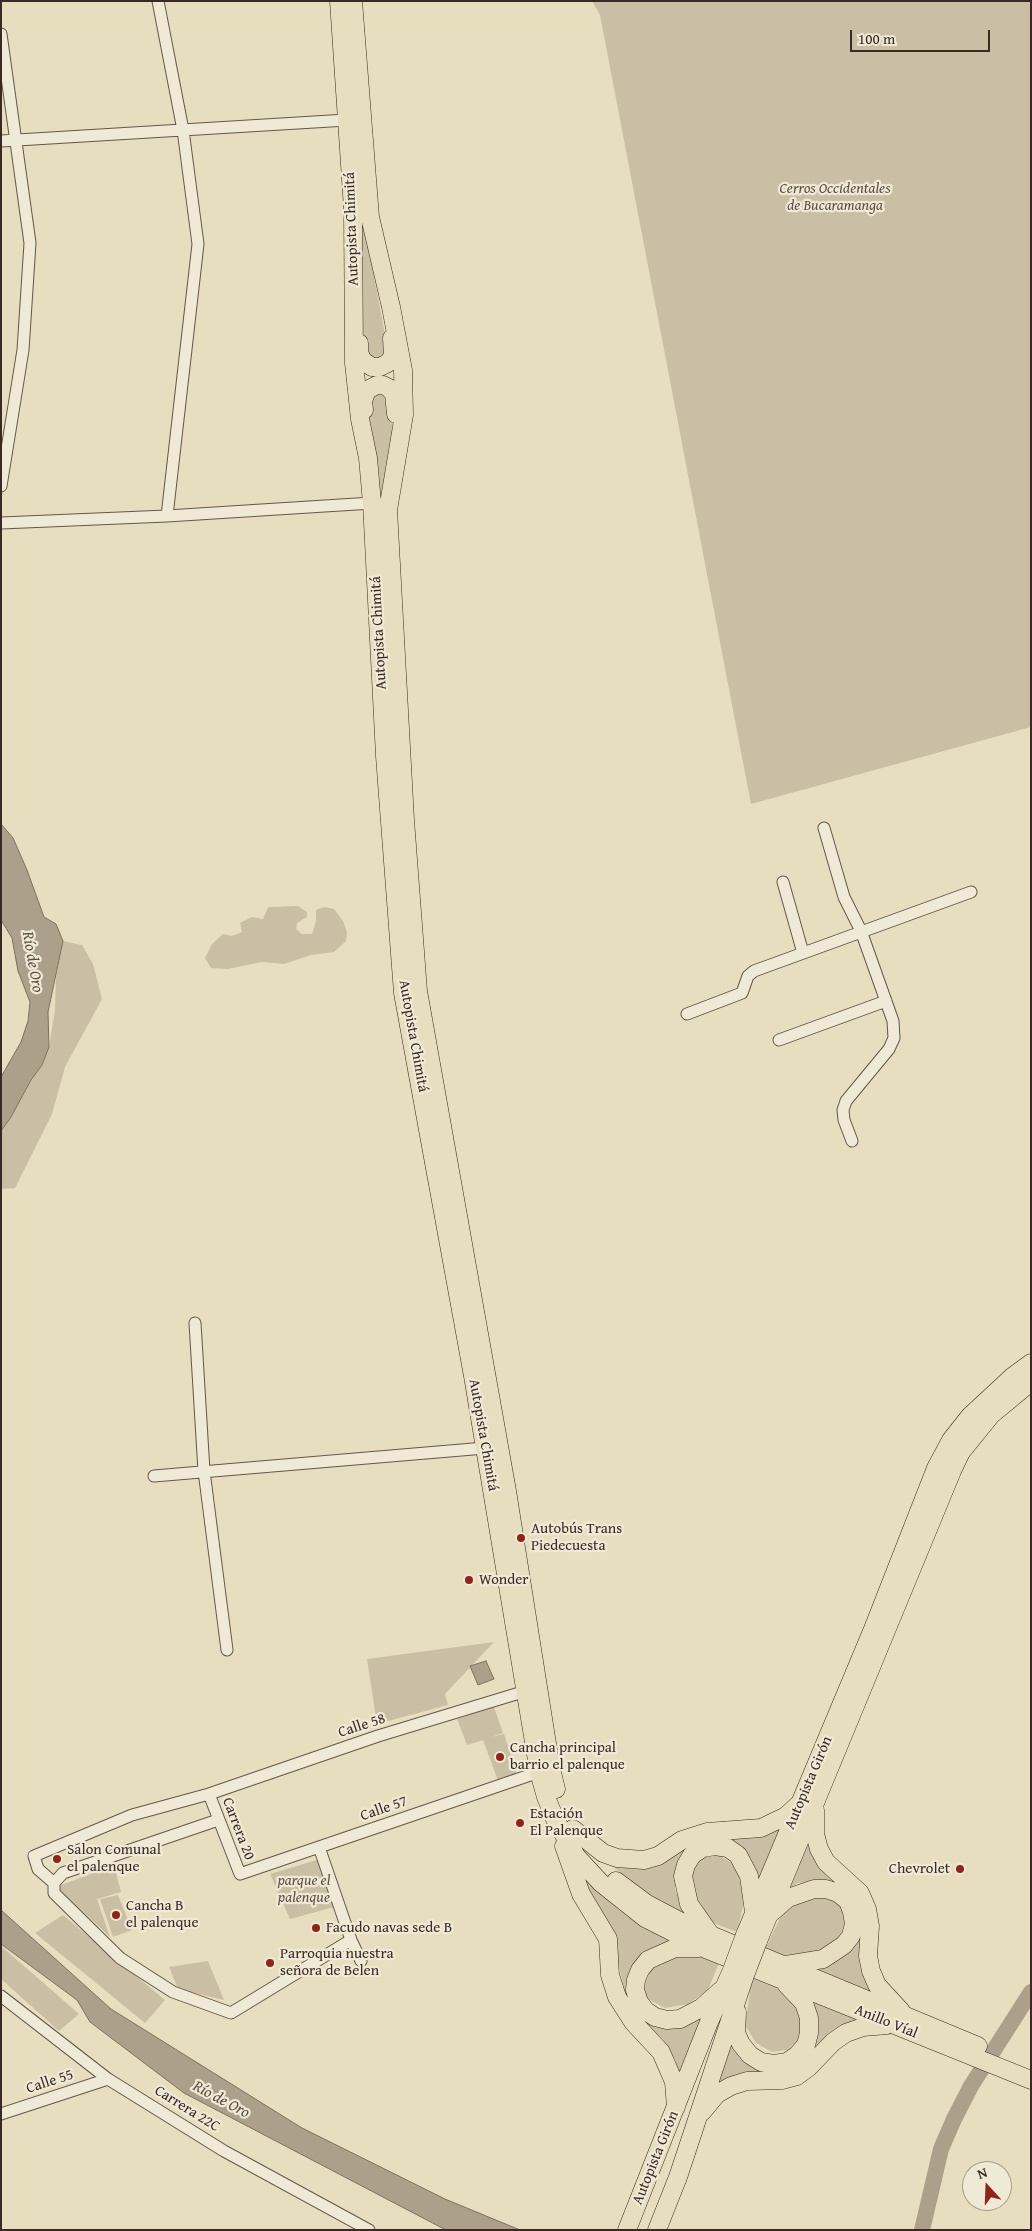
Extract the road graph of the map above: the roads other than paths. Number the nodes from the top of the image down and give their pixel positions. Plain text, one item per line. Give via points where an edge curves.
1 (158, 1) edge
2 (339, 1) edge
3 (353, 1) edge
4 (1, 34) edge
5 (347, 120) junction
6 (183, 130) junction
7 (18, 140) junction
8 (1, 141) edge
9 (383, 277) junction
10 (354, 300) junction
11 (398, 454) junction
12 (368, 458) junction
13 (1, 486) edge
14 (372, 503) junction
15 (167, 516) junction
16 (1, 523) edge
17 (824, 828) dead end
18 (783, 882) dead end
19 (971, 892) dead end
20 (861, 932) junction
21 (803, 953) junction
22 (886, 1000) junction
23 (687, 1014) dead end
24 (779, 1040) dead end
25 (852, 1141) dead end
26 (195, 1323) dead end
27 (1031, 1363) edge
28 (1029, 1387) edge
29 (485, 1448) junction
30 (204, 1471) junction
31 (154, 1476) dead end
32 (227, 1650) dead end
33 (526, 1691) junction
34 (539, 1772) junction
35 (209, 1794) junction
36 (817, 1795) junction
37 (800, 1802) junction
38 (555, 1819) junction
39 (218, 1820) junction
40 (572, 1829) junction
41 (319, 1847) junction
42 (240, 1874) joint
43 (54, 1888) junction
44 (762, 1914) junction
45 (351, 1940) junction
46 (709, 1942) junction
47 (361, 1961) dead end
48 (741, 1964) junction
49 (782, 1972) junction
50 (1, 1996) edge
51 (899, 2021) junction
52 (1008, 2064) junction
53 (1031, 2067) edge
54 (108, 2079) junction
55 (1031, 2080) edge
56 (676, 2107) junction
57 (1, 2114) edge
58 (693, 2127) junction
59 (629, 2226) edge
60 (369, 2230) edge
61 (657, 2230) edge

1 - 6 street
2 - 5 highway, Autopista Chimitá
3 - 9 highway, Autopista Chimitá via 370,218
4 - 7 street
5 - 6 street
5 - 10 highway, Autopista Chimitá via 353,208
6 - 7 street
6 - 15 street via 198,244
7 - 8 street
7 - 13 street via 30,243 23,350
9 - 10 highway via 394,351 385,365 372,367 361,358
9 - 11 highway, Autopista Chimitá via 404,370 405,402
10 - 12 highway, Autopista Chimitá via 356,388
11 - 12 highway via 394,394 389,388 377,385 367,390 363,401
11 - 40 highway, Autopista Chimitá via 388,510 388,534 404,820 418,991 508,1500 551,1769
12 - 14 highway, Autopista Chimitá
14 - 15 street
14 - 29 highway, Autopista Chimitá via 385,756 404,993
15 - 16 street
17 - 20 street via 844,897
18 - 21 street
19 - 20 street
20 - 21 street
20 - 22 street
21 - 23 street via 754,971 748,976 742,993
22 - 24 street
22 - 25 street via 893,1021 894,1038 889,1049 846,1101 844,1120
26 - 30 street
27 - 37 highway, Autopista Girón via 970,1416 951,1440 936,1468
28 - 36 highway, Autopista Girón via 990,1415 961,1452
29 - 30 street
29 - 33 highway, Autopista Chimitá
30 - 31 street
30 - 32 street
33 - 34 highway, Autopista Chimitá
33 - 35 street, Calle 58 via 378,1736
34 - 38 highway, Autopista Chimitá
34 - 41 street, Calle 57
35 - 39 street, Carrera 20
35 - 43 street, Calle 58 via 132,1815 34,1856 38,1869
36 - 44 highway, Autopista Girón
36 - 51 highway via 814,1826 819,1849 832,1868 860,1893 870,1926 868,1956 871,1971
37 - 40 highway via 786,1816 761,1828 706,1832 682,1840 658,1856 644,1860 617,1858 603,1853
37 - 44 highway, Autopista Girón
38 - 46 highway, Autopista Chimitá via 576,1856 615,1896 645,1918
38 - 56 highway via 581,1894 608,1939 610,1975 617,1998 633,2022 662,2052 674,2082
39 - 42 street, Carrera 20
39 - 43 street via 62,1873
40 - 46 highway, Autopista Chimitá via 600,1867 630,1893
41 - 42 street, Calle 57
41 - 45 street
43 - 45 street via 120,1958 173,1992 231,2013
44 - 46 highway via 738,1855 722,1847 704,1848 692,1855 683,1876 689,1904
44 - 48 highway, Autopista Girón
44 - 49 highway via 788,1898 814,1889 838,1893 848,1901 852,1912 851,1936 834,1953
45 - 47 street
46 - 48 highway, Autopista Chimitá
46 - 48 highway via 675,1948 648,1960 636,1980 639,2002 646,2011 667,2020 680,2019 701,2008
48 - 49 highway, Anillo Víal
48 - 49 highway via 736,2032 741,2044 760,2062 787,2062 806,2044 809,2033 804,2003
48 - 56 highway, Autopista Girón
48 - 58 highway, Autopista Girón
49 - 51 highway, Anillo Víal
50 - 54 street, Carrera 22C
51 - 52 highway, Anillo Víal
51 - 58 highway via 846,2033 833,2042 810,2068 797,2076 747,2081 731,2086 705,2108
52 - 53 highway, Anillo Víal
52 - 55 highway, Anillo Víal
54 - 57 street, Calle 55
54 - 60 street, Carrera 22C via 224,2151
56 - 59 highway, Autopista Girón
58 - 61 highway, Autopista Girón

